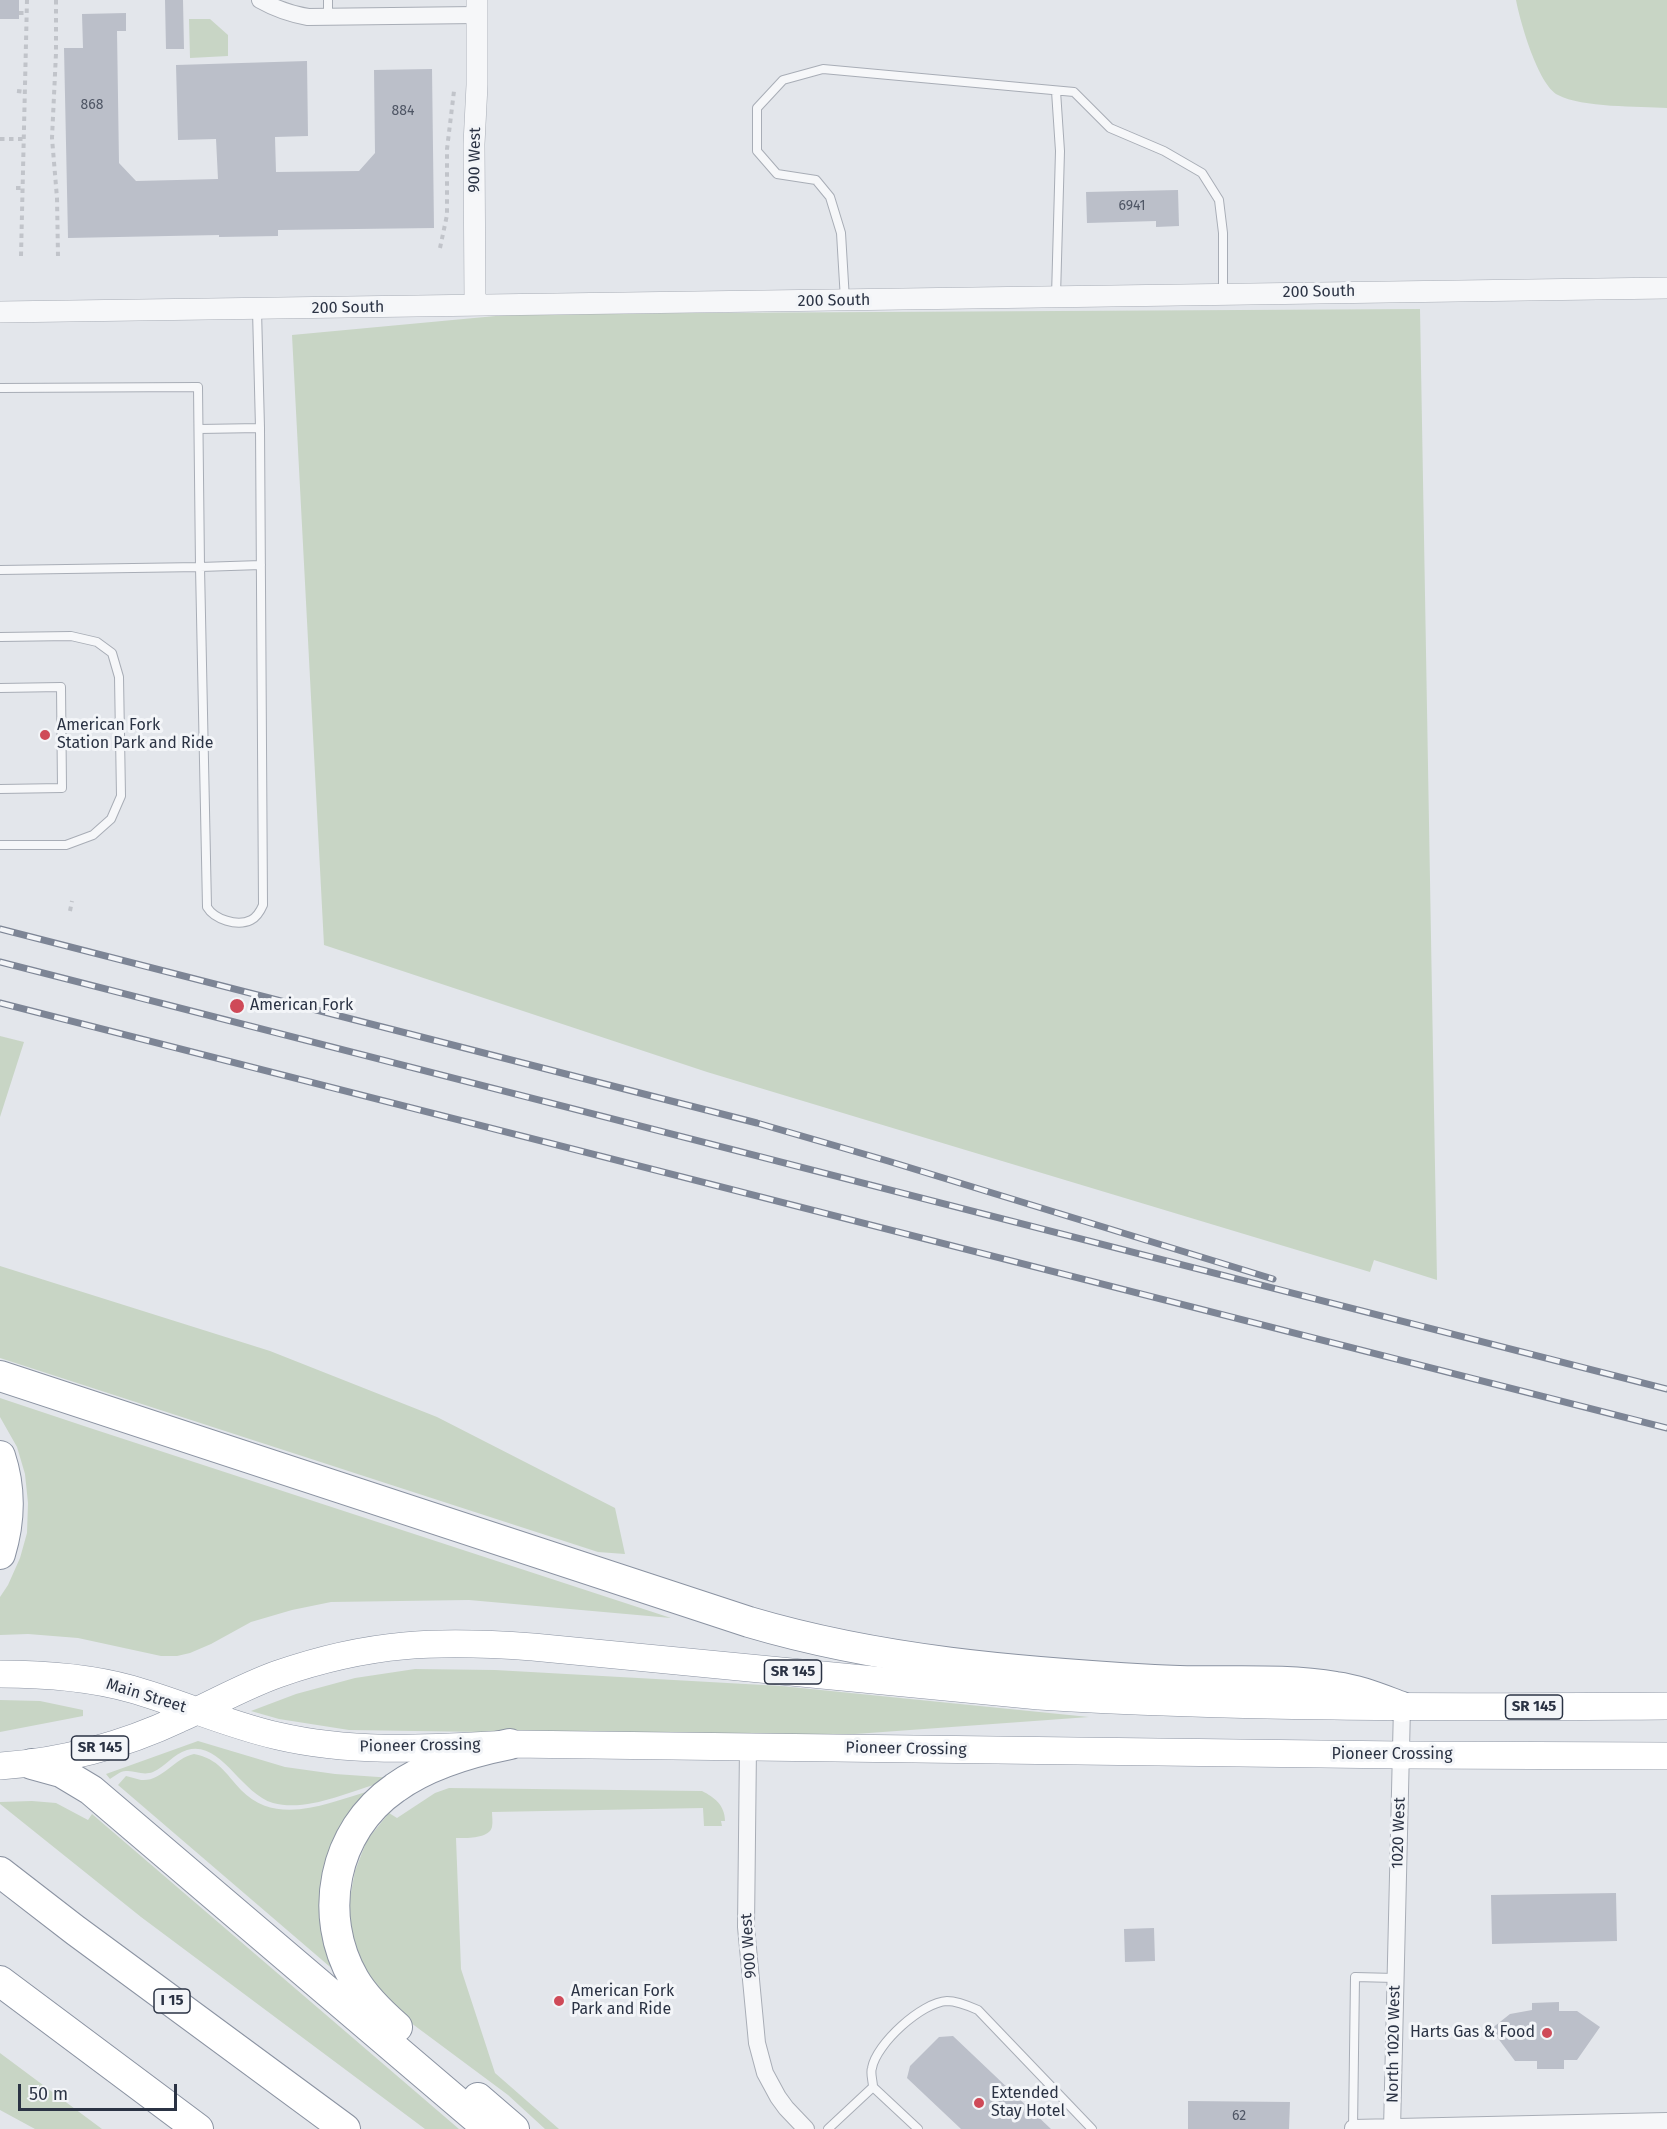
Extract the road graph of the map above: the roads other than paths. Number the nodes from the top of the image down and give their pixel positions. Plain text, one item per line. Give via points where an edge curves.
1 (260, 0) edge
2 (328, 8) edge
3 (477, 8) edge
4 (1056, 90) junction
5 (1667, 288) edge
6 (1223, 293) junction
7 (1056, 297) junction
8 (845, 300) junction
9 (475, 305) junction
10 (257, 309) junction
11 (0, 312) edge
12 (0, 388) edge
13 (260, 428) junction
14 (199, 429) junction
15 (261, 566) junction
16 (200, 567) junction
17 (0, 570) edge
18 (0, 637) edge
19 (0, 688) edge
20 (0, 789) edge
21 (0, 845) edge
22 (0, 1376) edge
23 (0, 1456) edge
24 (0, 1554) edge
25 (0, 1674) edge
26 (1667, 1706) edge
27 (1402, 1707) junction
28 (196, 1711) junction
29 (510, 1744) junction
30 (748, 1747) junction
31 (1402, 1755) junction
32 (1667, 1756) edge
33 (32, 1764) junction
34 (0, 1766) edge
35 (0, 1872) edge
36 (1396, 1958) joint
37 (1395, 1978) junction
38 (0, 1981) edge
39 (873, 2087) junction
40 (1667, 2121) edge
41 (198, 2129) edge
42 (345, 2129) edge
43 (489, 2129) edge
44 (514, 2129) edge
45 (806, 2129) edge
46 (828, 2129) edge
47 (918, 2129) edge
48 (1092, 2129) edge
49 (1353, 2129) edge
50 (1392, 2129) edge

1 - 2 street, 900 West via 291,14 308,16
2 - 3 street, 900 West
3 - 9 street, 900 West
4 - 6 lane via 1074,92 1110,128 1164,151 1202,173 1219,200
4 - 7 lane via 1060,151
4 - 8 lane via 823,69 783,80 757,108 757,151 777,174 816,180 830,197 841,233
5 - 6 street, 200 South
6 - 7 street, 200 South
7 - 8 street, 200 South
8 - 9 street, 200 South
9 - 10 street, 200 South
10 - 11 street, 200 South
10 - 13 lane
12 - 14 lane via 198,387
13 - 14 lane
13 - 15 lane
14 - 16 lane
15 - 16 lane
15 - 16 lane via 263,906 251,921 240,923 211,913 206,899
16 - 17 lane
18 - 21 lane via 71,636 98,642 112,653 119,676 121,796 111,819 93,835 66,844
19 - 20 lane via 61,687 62,788
22 - 27 highway via 820,1642 898,1657 1043,1673 1166,1681 1316,1684 1361,1692
23 - 24 highway via 7,1481 8,1515
25 - 28 highway, Main Street via 106,1683
26 - 27 highway, SR 145
27 - 28 highway, SR 145 via 1039,1696 601,1653 451,1643 391,1646 313,1662 246,1686
27 - 31 street, 1020 West
28 - 29 highway, Pioneer Crossing via 276,1736 337,1746 410,1750
28 - 33 highway, Main Street / SR 145 via 153,1731
29 - 30 highway, Pioneer Crossing
29 - 44 highway via 436,1766 379,1800 348,1844 333,1900 339,1941 365,1995
30 - 31 highway, Pioneer Crossing
30 - 45 street, 900 West via 746,1928 757,2043 777,2097
31 - 32 highway, Pioneer Crossing
31 - 36 street, 1020 West
33 - 34 highway, Main Street / SR 145
33 - 43 highway via 61,1772 91,1790
35 - 42 highway, I 15
36 - 37 street, North 1020 West
37 - 49 lane via 1355,1977
37 - 50 street, North 1020 West
38 - 41 highway
39 - 46 lane
39 - 47 lane
39 - 48 lane via 871,2069 879,2049 908,2020 928,2006 946,2001 978,2010
40 - 50 street
49 - 50 street

